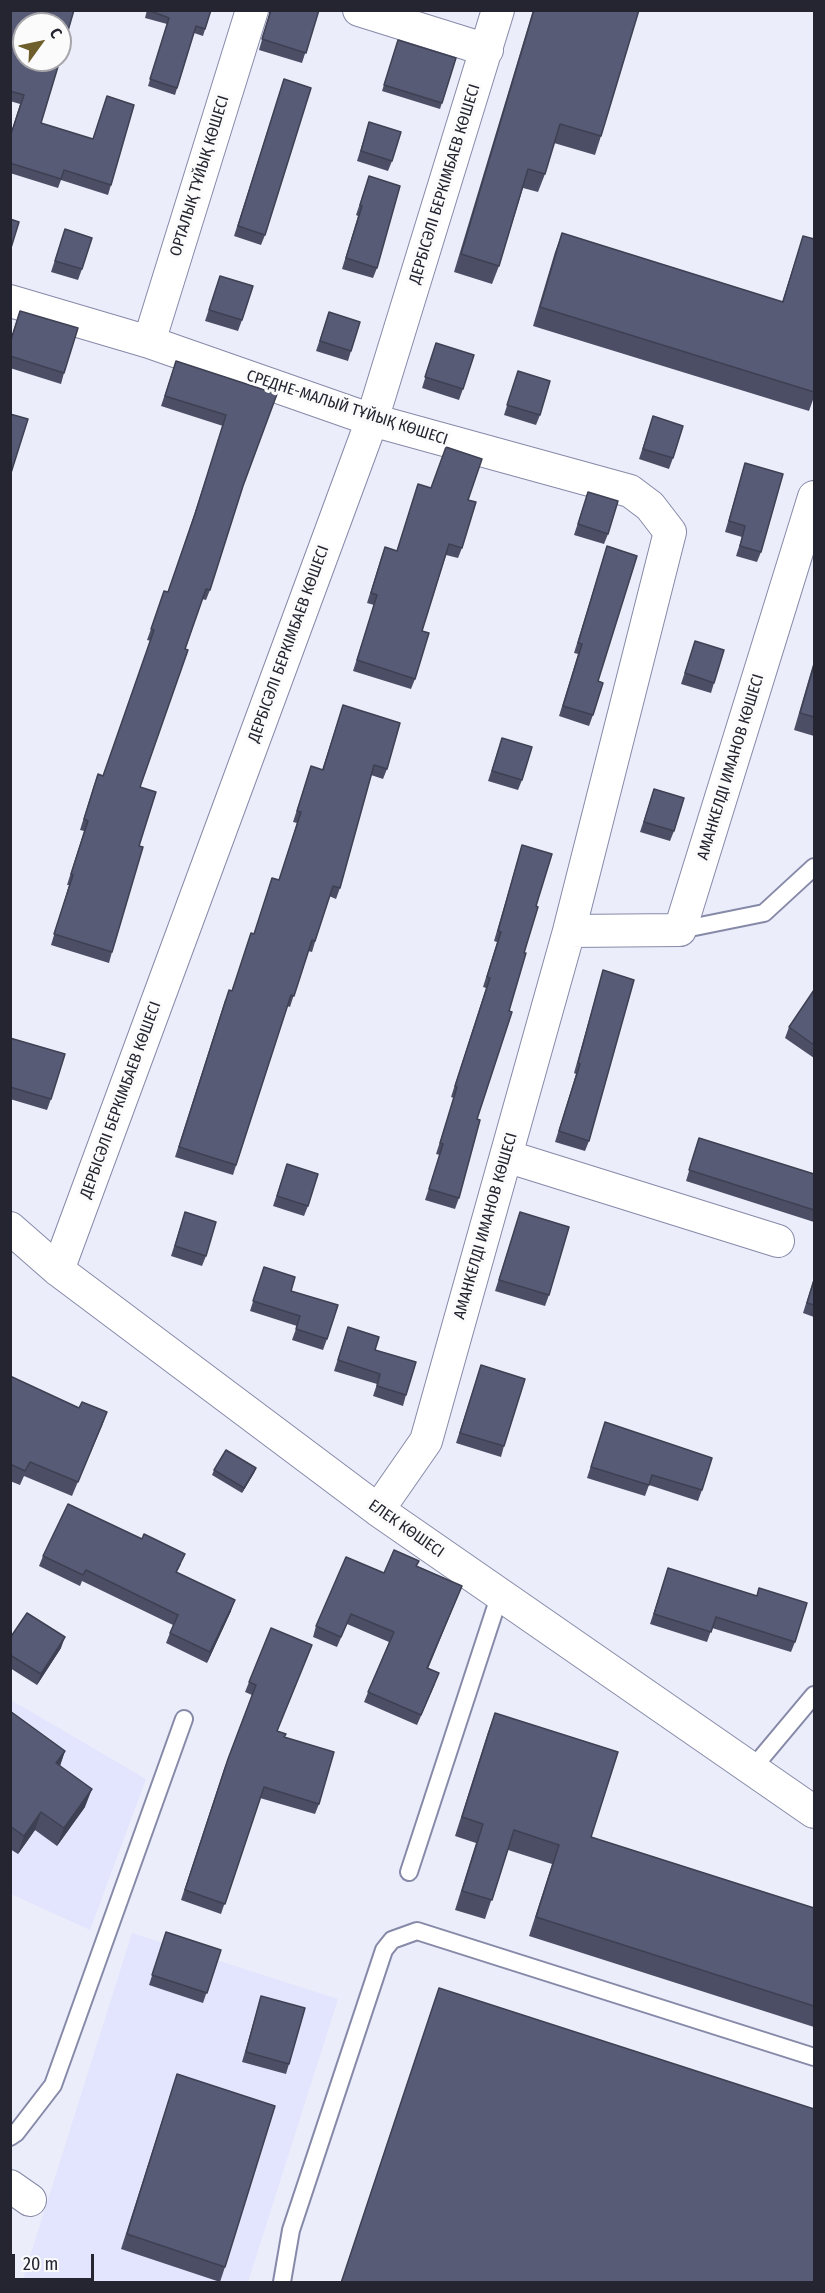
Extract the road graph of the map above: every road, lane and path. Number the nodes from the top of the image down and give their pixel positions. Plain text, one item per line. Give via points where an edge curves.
1 (252, 10) edge
2 (359, 10) edge
3 (498, 10) edge
4 (487, 50) junction
5 (10, 301) edge
6 (149, 342) junction
7 (372, 420) junction
8 (814, 497) edge
9 (670, 532) joint
10 (814, 867) edge
11 (680, 930) junction
12 (569, 931) junction
13 (506, 1156) junction
14 (10, 1228) edge
15 (778, 1241) dead end
16 (58, 1270) junction
17 (378, 1510) junction
18 (500, 1594) junction
19 (814, 1695) edge
20 (184, 1719) dead end
21 (752, 1769) junction
22 (814, 1812) edge
23 (410, 1872) dead end
24 (814, 2058) edge
25 (10, 2137) edge
26 (282, 2283) edge

1 - 6 street, ОРТАЛЫҚ ТҰЙЫҚ КӨШЕСІ
2 - 4 street
3 - 4 street, ДЕРБІСӘЛІ БЕРКІМБАЕВ КӨШЕСІ
4 - 7 street, ДЕРБІСӘЛІ БЕРКІМБАЕВ КӨШЕСІ
5 - 6 street, СРЕДНЕ-МАЛЫЙ ТҰЙЫҚ КӨШЕСІ
6 - 7 street, СРЕДНЕ-МАЛЫЙ ТҰЙЫҚ КӨШЕСІ
7 - 9 street, СРЕДНЕ-МАЛЫЙ ТҰЙЫҚ КӨШЕСІ via 630,491 650,506
7 - 16 street, ДЕРБІСӘЛІ БЕРКІМБАЕВ КӨШЕСІ
8 - 11 street, АМАНКЕЛДІ ИМАНОВ КӨШЕСІ
9 - 12 street, АМАНКЕЛДІ ИМАНОВ КӨШЕСІ
10 - 11 lane via 764,913
11 - 12 street
12 - 13 street, АМАНКЕЛДІ ИМАНОВ КӨШЕСІ
13 - 15 street
13 - 17 street, АМАНКЕЛДІ ИМАНОВ КӨШЕСІ via 426,1441
14 - 16 street, ЕЛЕК КӨШЕСІ
16 - 17 street, ЕЛЕК КӨШЕСІ
17 - 18 street, ЕЛЕК КӨШЕСІ
18 - 21 street, ЕЛЕК КӨШЕСІ
18 - 23 lane
19 - 21 lane
20 - 25 lane via 53,2085
21 - 22 street, ЕЛЕК КӨШЕСІ
24 - 26 lane via 417,1931 392,1940 384,1950 291,2230

